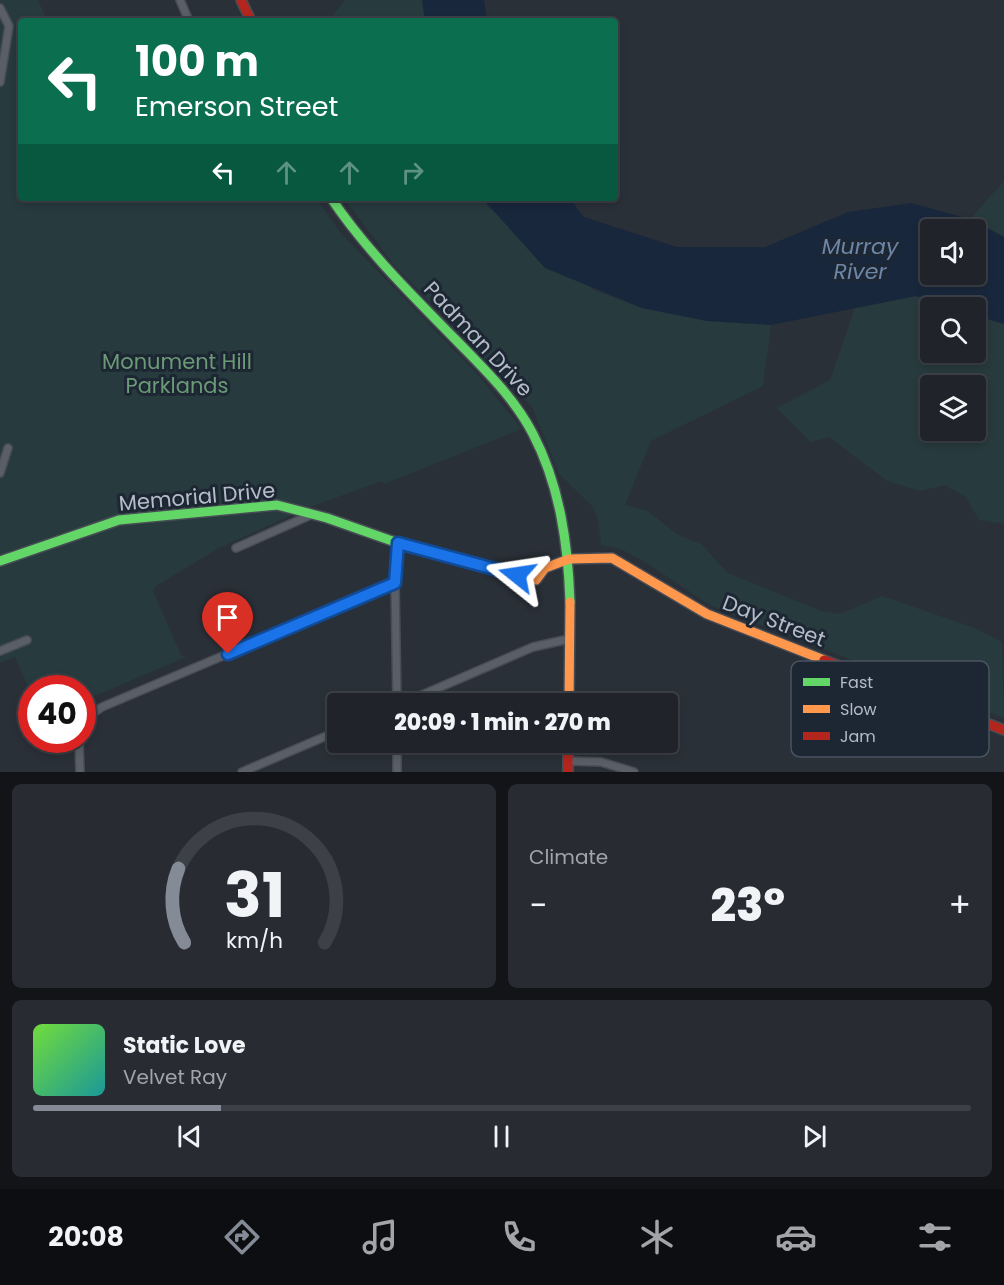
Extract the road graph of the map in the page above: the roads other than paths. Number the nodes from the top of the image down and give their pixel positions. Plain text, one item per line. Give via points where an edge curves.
1 (180, 0) edge
2 (241, 0) edge
3 (0, 8) edge
4 (188, 18) edge
5 (250, 18) edge
6 (0, 82) edge
7 (333, 201) edge
8 (8, 448) dead end
9 (0, 473) edge
10 (313, 514) junction
11 (398, 543) junction
12 (236, 548) dead end
13 (569, 559) junction
14 (0, 561) edge
15 (395, 583) junction
16 (569, 639) junction
17 (27, 640) dead end
18 (0, 651) edge
19 (827, 661) edge
20 (399, 693) edge
21 (425, 693) edge
22 (569, 693) edge
23 (96, 711) edge
24 (989, 724) edge
25 (1004, 730) edge
26 (327, 736) edge
27 (79, 753) edge
28 (397, 753) edge
29 (568, 753) edge
30 (568, 761) junction
31 (80, 772) edge
32 (242, 772) edge
33 (397, 772) edge
34 (568, 772) edge
35 (634, 772) edge

1 - 4 street
2 - 5 street
3 - 6 street via 9,26
7 - 13 street, Padman Drive via 363,242 501,387 529,425 557,490
8 - 9 street
10 - 11 street, Memorial Drive
10 - 12 street
10 - 14 street, Memorial Drive via 277,505 136,518
11 - 13 street, Memorial Drive via 536,580 545,568
11 - 15 street
13 - 16 street, Padman Drive
13 - 19 street, Day Street via 612,558 707,614
15 - 20 street
15 - 23 street
16 - 21 street via 532,647
16 - 22 street, Padman Drive
17 - 18 street
24 - 25 street, Day Street
26 - 32 street
27 - 31 street
28 - 33 street
29 - 30 street
30 - 34 street
30 - 35 street via 601,762

